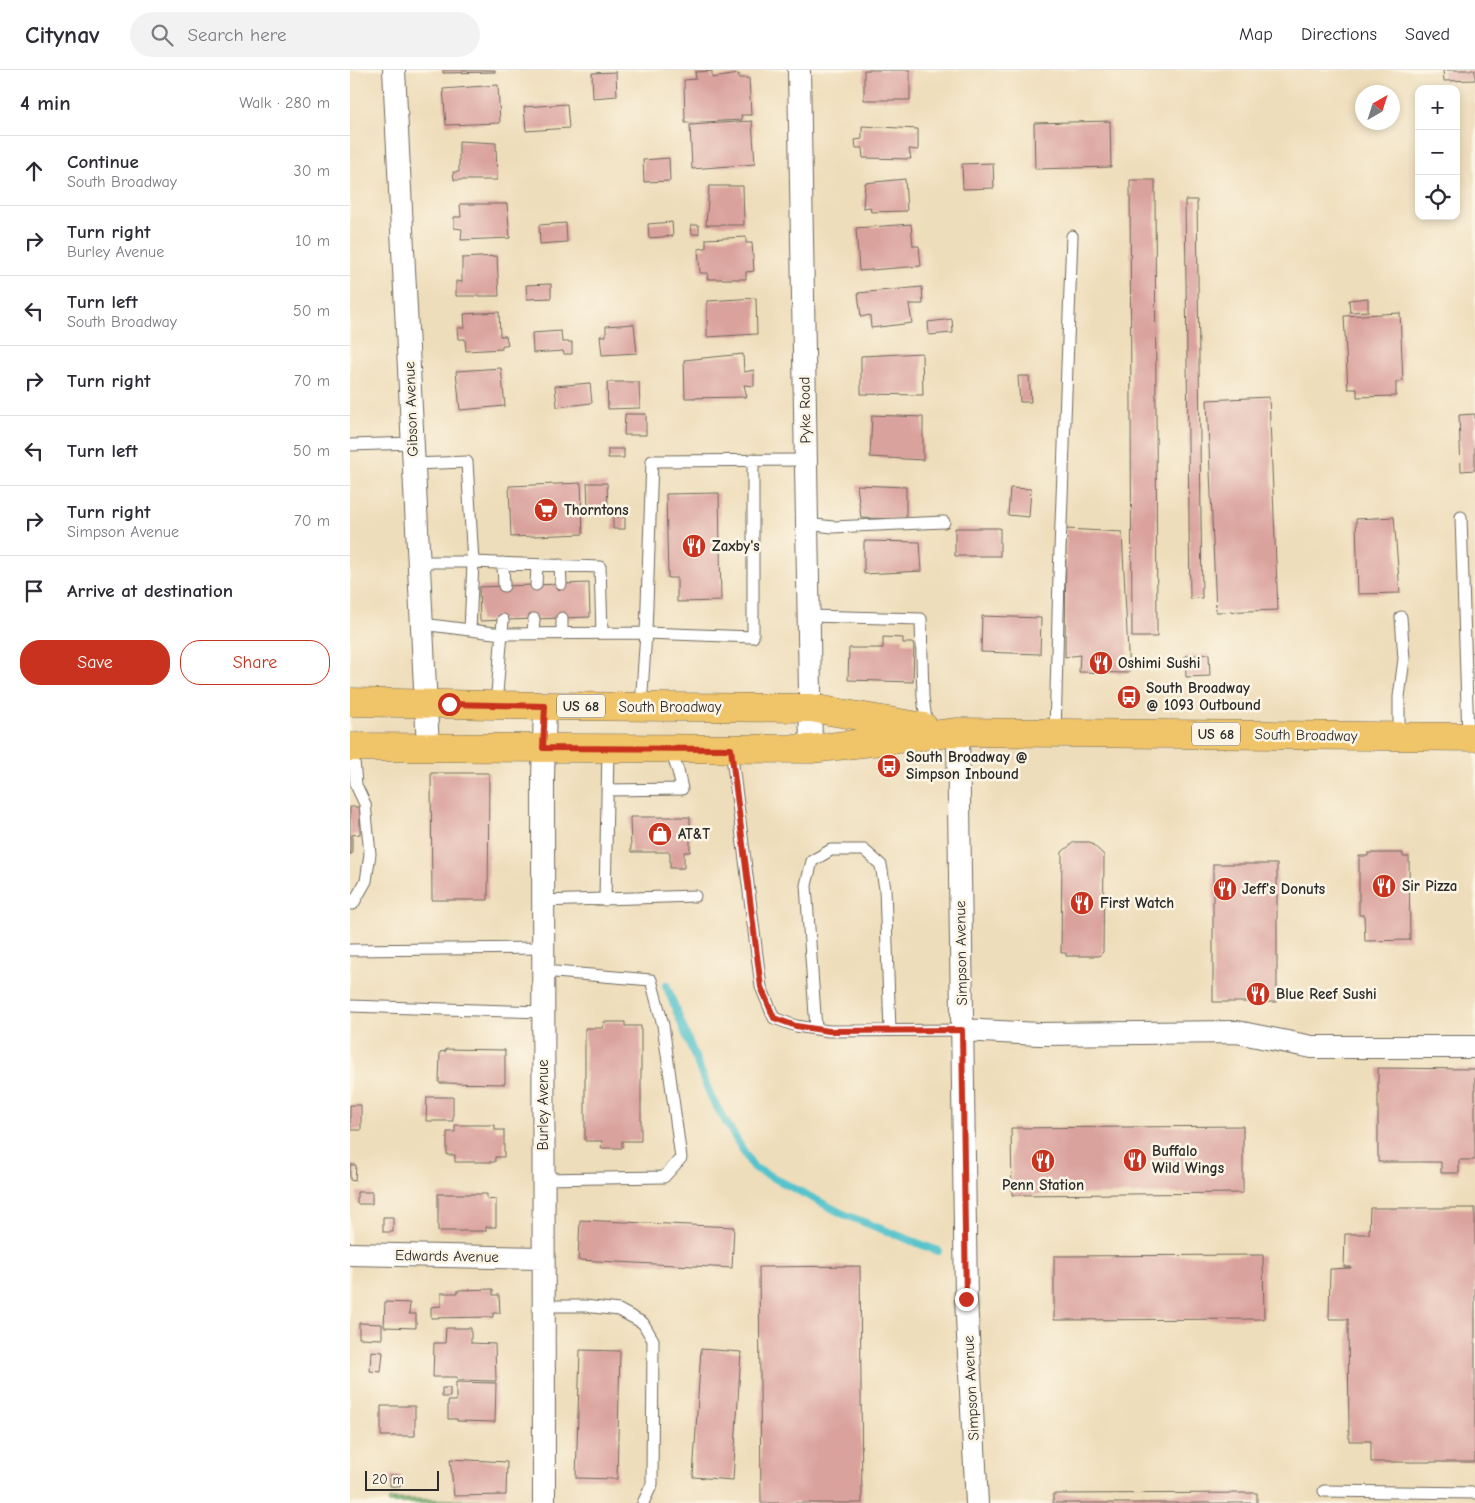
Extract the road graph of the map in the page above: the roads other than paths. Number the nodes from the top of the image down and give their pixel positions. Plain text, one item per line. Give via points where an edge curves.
1 (394, 70) edge
2 (799, 70) edge
3 (1072, 236) dead end
4 (350, 445) edge
5 (413, 454) junction
6 (752, 459) junction
7 (806, 460) junction
8 (1461, 517) dead end
9 (944, 522) dead end
10 (807, 524) junction
11 (419, 562) junction
12 (472, 562) junction
13 (503, 563) junction
14 (537, 564) junction
15 (560, 565) junction
16 (561, 584) dead end
17 (536, 585) dead end
18 (504, 586) dead end
19 (809, 616) junction
20 (1401, 617) dead end
21 (562, 618) dead end
22 (534, 619) dead end
23 (503, 620) dead end
24 (422, 624) junction
25 (470, 630) junction
26 (562, 633) junction
27 (602, 633) junction
28 (646, 633) junction
29 (502, 634) junction
30 (533, 634) junction
31 (350, 702) edge
32 (426, 703) junction
33 (496, 705) junction
34 (545, 706) junction
35 (641, 706) junction
36 (811, 708) junction
37 (927, 731) junction
38 (958, 732) junction
39 (1055, 733) junction
40 (1399, 736) junction
41 (1472, 737) edge
42 (352, 747) edge
43 (428, 747) junction
44 (543, 748) junction
45 (608, 748) junction
46 (670, 748) junction
47 (731, 749) junction
48 (811, 749) junction
49 (607, 790) junction
50 (695, 896) dead end
51 (605, 900) junction
52 (543, 901) junction
53 (350, 904) edge
54 (543, 948) junction
55 (350, 950) edge
56 (543, 971) junction
57 (350, 1006) edge
58 (543, 1012) junction
59 (816, 1029) junction
60 (962, 1030) junction
61 (890, 1031) junction
62 (1475, 1047) edge
63 (543, 1179) junction
64 (350, 1254) edge
65 (543, 1258) junction
66 (543, 1306) junction
67 (1324, 1491) dead end
68 (1475, 1494) edge
69 (544, 1503) edge
70 (643, 1503) edge
71 (977, 1503) edge

1 - 5 street, Gibson Avenue
2 - 7 street, Pyke Road
3 - 39 lane
4 - 5 lane
5 - 11 street, Gibson Avenue
5 - 12 lane via 467,462
6 - 7 lane
6 - 28 lane via 652,460
6 - 28 lane via 753,637
7 - 10 street, Pyke Road
8 - 41 lane
9 - 10 lane via 833,527
10 - 19 street, Pyke Road
11 - 12 lane
11 - 24 street, Gibson Avenue
12 - 13 lane
12 - 25 lane
13 - 14 lane
13 - 18 lane
14 - 15 lane
14 - 17 lane
15 - 16 lane
15 - 27 lane via 600,567
19 - 36 street, Pyke Road
19 - 37 lane via 921,619
20 - 40 lane via 1404,659 1399,697
21 - 26 lane
22 - 30 lane
23 - 29 lane
24 - 25 lane
24 - 32 street, Gibson Avenue
25 - 29 lane
26 - 27 lane
26 - 30 lane
27 - 28 lane
28 - 35 lane
29 - 30 lane
29 - 33 lane
31 - 32 main road, South Broadway / US 68
32 - 33 main road, South Broadway / US 68
32 - 43 street, Gibson Avenue
33 - 34 main road, South Broadway / US 68
34 - 35 main road, South Broadway / US 68
34 - 44 street, Burley Avenue
35 - 36 main road, South Broadway / US 68
36 - 37 main road, South Broadway / US 68
36 - 48 street, Pyke Road
37 - 38 main road, South Broadway / US 68
37 - 48 main road, South Broadway / US 68
38 - 39 main road, South Broadway / US 68
38 - 60 street, Simpson Avenue
39 - 40 main road, South Broadway / US 68
40 - 41 main road, South Broadway / US 68
42 - 43 main road, South Broadway / US 68
42 - 53 lane via 356,785 365,804 370,854 366,881
43 - 44 main road, South Broadway / US 68
44 - 45 main road, South Broadway / US 68
44 - 52 street, Burley Avenue
45 - 46 main road, South Broadway / US 68
45 - 49 lane
46 - 47 main road, South Broadway / US 68
46 - 49 lane via 682,789
47 - 48 main road, South Broadway / US 68
47 - 59 lane via 761,987 774,1018
49 - 51 lane
50 - 51 lane
51 - 52 lane
52 - 54 street, Burley Avenue
54 - 55 lane
54 - 56 street, Burley Avenue
56 - 58 street, Burley Avenue
56 - 63 lane via 650,980 663,1025 681,1158 664,1177
57 - 58 lane
58 - 63 street, Burley Avenue
59 - 61 lane
59 - 61 lane via 806,885 812,861 831,850 864,850 881,865 885,889
60 - 61 lane
60 - 62 street via 1039,1034 1237,1032 1312,1047
60 - 71 street, Simpson Avenue via 966,1299
63 - 65 street, Burley Avenue
64 - 65 street, Edwards Avenue
65 - 66 street, Burley Avenue
66 - 69 street, Burley Avenue
66 - 70 lane via 619,1310 643,1323 653,1340 652,1484
67 - 68 lane

